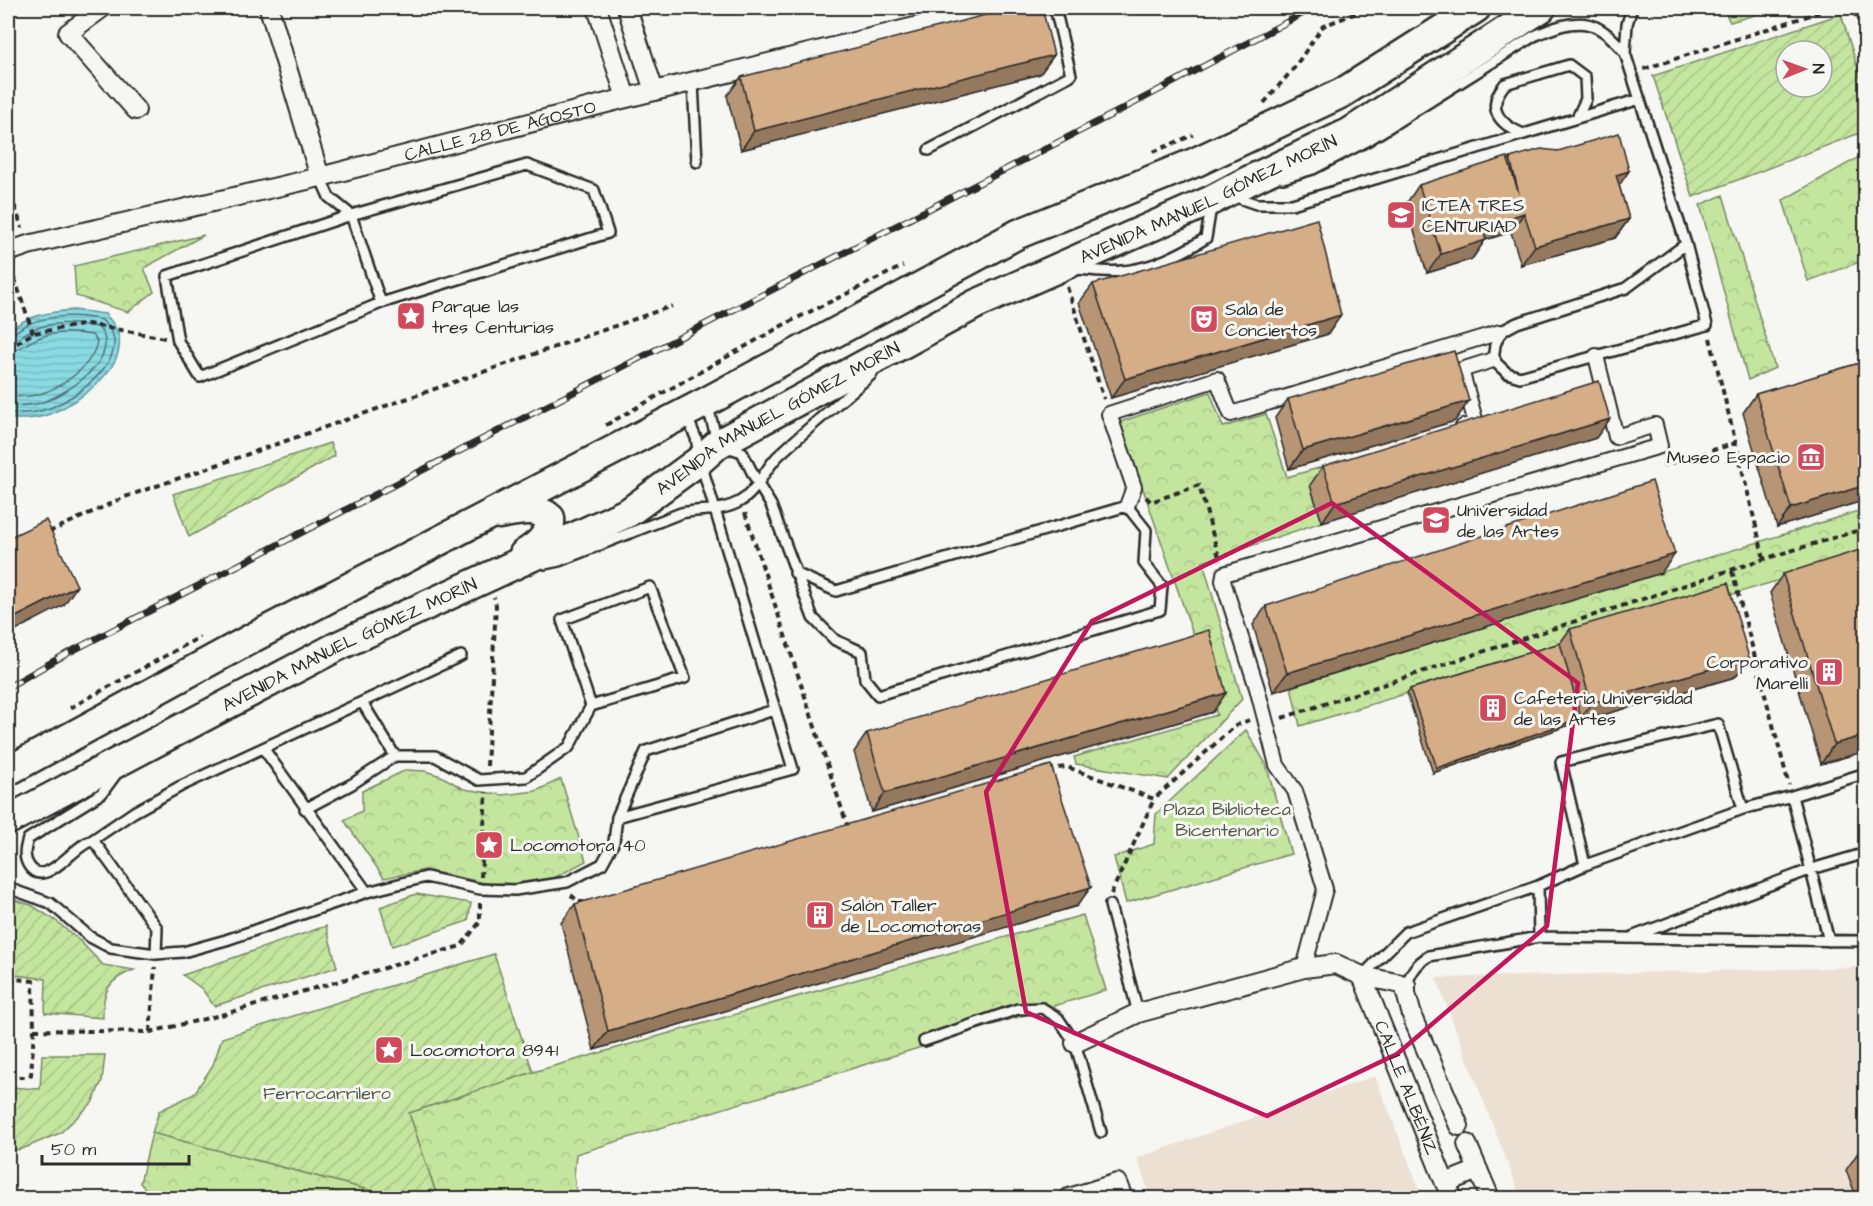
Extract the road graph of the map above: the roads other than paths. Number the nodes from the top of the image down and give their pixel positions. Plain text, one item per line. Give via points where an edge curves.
1 (102, 8) edge
2 (269, 8) edge
3 (597, 8) edge
4 (627, 8) edge
5 (992, 8) edge
6 (1055, 8) edge
7 (1476, 8) edge
8 (1541, 8) edge
9 (1632, 8) edge
10 (1625, 53) junction
11 (693, 83) junction
12 (654, 91) junction
13 (626, 98) junction
14 (1640, 99) junction
15 (136, 110) dead end
16 (1576, 118) junction
17 (1523, 134) junction
18 (929, 150) dead end
19 (697, 162) dead end
20 (320, 177) junction
21 (1228, 192) junction
22 (351, 214) junction
23 (1686, 244) junction
24 (8, 258) edge
25 (381, 303) junction
26 (1500, 332) junction
27 (908, 342) junction
28 (1596, 356) junction
29 (1493, 360) junction
30 (696, 407) junction
31 (1453, 429) edge
32 (709, 452) junction
33 (758, 484) junction
34 (1127, 506) junction
35 (716, 510) junction
36 (485, 516) junction
37 (795, 573) junction
38 (489, 576) junction
39 (461, 656) dead end
40 (362, 702) junction
41 (591, 706) junction
42 (774, 710) junction
43 (263, 748) junction
44 (130, 755) junction
45 (394, 756) junction
46 (8, 771) edge
47 (1866, 774) edge
48 (1792, 796) junction
49 (305, 809) junction
50 (1743, 809) junction
51 (617, 818) junction
52 (8, 820) edge
53 (91, 841) junction
54 (1866, 853) edge
55 (1585, 865) junction
56 (1812, 869) junction
57 (1538, 886) junction
58 (8, 888) edge
59 (367, 892) junction
60 (1110, 905) road end
61 (1539, 937) junction
62 (1627, 939) junction
63 (1829, 941) junction
64 (1866, 941) edge
65 (156, 954) junction
66 (1304, 968) junction
67 (1362, 976) junction
68 (1406, 985) junction
69 (1137, 1013) junction
70 (1420, 1032) junction
71 (924, 1041) dead end
72 (1075, 1043) junction
73 (1391, 1046) junction
74 (1460, 1126) dead end
75 (1101, 1132) dead end
76 (1467, 1144) dead end
77 (1478, 1170) junction
78 (1120, 1191) edge
79 (1449, 1191) edge
80 (1069, 1198) edge
81 (1490, 1198) edge

1 - 15 street via 68,33
2 - 20 street
3 - 13 street
4 - 12 street
5 - 11 street, CALLE 28 DE AGOSTO
6 - 18 lane via 1071,75
7 - 30 main road via 1342,93 1196,162 1018,234
8 - 21 main road, AVENIDA MANUEL GÓMEZ MORÍN via 1350,133
9 - 10 lane
10 - 14 lane
10 - 21 lane via 1596,26 1576,23 1554,27 1490,62 1367,141 1313,169
11 - 12 street, CALLE 28 DE AGOSTO
11 - 19 lane
12 - 13 street, CALLE 28 DE AGOSTO
13 - 20 street, CALLE 28 DE AGOSTO
14 - 16 lane
14 - 23 lane
16 - 17 lane
16 - 17 lane via 1586,99 1585,77 1569,65 1505,84 1498,93 1499,120
17 - 21 lane via 1292,204 1256,204
20 - 22 lane via 329,197
20 - 24 street, CALLE 28 DE AGOSTO via 28,245
21 - 27 main road, AVENIDA MANUEL GÓMEZ MORÍN via 976,304
22 - 25 lane
22 - 25 lane via 167,276 178,340 200,377
22 - 25 lane via 527,165 594,190 608,233
23 - 26 lane via 1626,288 1516,323
23 - 28 lane via 1707,325
26 - 29 lane
26 - 34 street via 1231,414 1217,379 1109,414 1134,487
27 - 32 main road, AVENIDA MANUEL GÓMEZ MORÍN
27 - 33 lane via 776,458
28 - 29 lane via 1520,377 1507,373
28 - 66 street via 1616,437 1655,425 1660,446 1224,574 1277,765 1295,791 1324,889
29 - 31 street via 1461,370 1476,423
30 - 32 lane
30 - 32 lane via 696,438
30 - 36 main road
32 - 33 lane via 742,452
32 - 35 lane
32 - 38 main road, AVENIDA MANUEL GÓMEZ MORÍN via 629,512
33 - 35 lane via 741,501
33 - 37 lane via 771,505
34 - 37 lane via 836,591
34 - 37 lane via 1146,530 1144,563 1162,586 1160,610 878,695 865,679 862,652 835,640 813,618
35 - 38 lane via 681,513 559,561
35 - 42 lane
36 - 38 main road via 538,511 550,518 551,525 548,534 530,550
36 - 46 main road
38 - 44 main road, AVENIDA MANUEL GÓMEZ MORÍN via 338,646
39 - 40 lane
40 - 43 lane
40 - 45 lane
41 - 41 lane via 685,678 650,587 562,620
41 - 45 lane via 569,747 526,777 479,780 435,756
42 - 51 lane via 646,751
42 - 51 lane via 793,769
43 - 49 lane
43 - 53 lane via 181,786
44 - 52 main road, AVENIDA MANUEL GÓMEZ MORÍN
44 - 53 lane via 102,793 28,839 25,859 30,869 48,873
45 - 49 lane
47 - 48 lane
48 - 50 lane
48 - 56 lane
49 - 59 lane
50 - 55 lane
50 - 55 lane via 1718,724 1561,762
51 - 59 lane via 614,842 602,864 567,882 515,890 480,889 426,878
53 - 65 lane via 156,927
54 - 56 lane
55 - 57 lane
56 - 62 lane
56 - 63 lane
57 - 61 lane
57 - 67 lane via 1406,932
58 - 65 lane via 50,903 90,937 111,948
59 - 65 lane via 226,940 183,952
60 - 69 lane
61 - 62 lane
61 - 68 lane via 1429,956 1418,963
62 - 63 lane
63 - 64 lane
66 - 67 street via 1336,964
66 - 69 street
67 - 68 street
67 - 73 street, CALLE ALBÉNIZ
68 - 70 street, CALLE ALBÉNIZ via 1409,1006
69 - 72 street
70 - 73 street
70 - 74 street, CALLE ALBÉNIZ
71 - 72 lane via 1018,1009 1041,1008 1058,1018
72 - 75 lane
73 - 79 street, CALLE ALBÉNIZ
76 - 77 street, CALLE ALBÉNIZ
77 - 79 street
77 - 81 street, CALLE ALBÉNIZ
78 - 80 street

